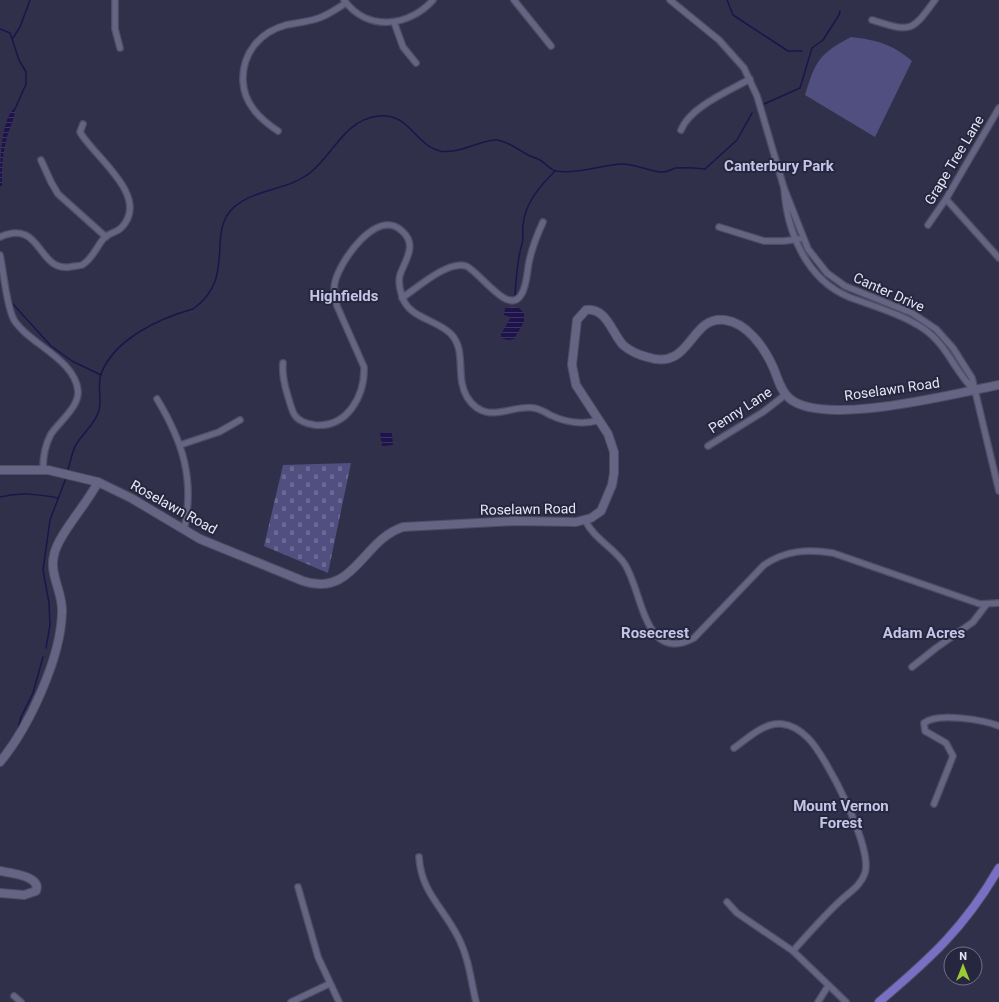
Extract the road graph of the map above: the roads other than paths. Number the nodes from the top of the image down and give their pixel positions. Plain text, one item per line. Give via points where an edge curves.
1 (115, 0) edge
2 (433, 0) edge
3 (514, 0) edge
4 (670, 0) edge
5 (935, 0) edge
6 (345, 1) edge
7 (872, 20) dead end
8 (394, 22) junction
9 (551, 46) dead end
10 (120, 48) dead end
11 (416, 63) dead end
12 (750, 79) junction
13 (999, 108) edge
14 (83, 124) dead end
15 (681, 130) dead end
16 (278, 131) dead end
17 (41, 160) dead end
18 (784, 188) junction
19 (946, 199) junction
20 (543, 222) dead end
21 (928, 225) dead end
22 (719, 227) dead end
23 (0, 237) edge
24 (106, 237) junction
25 (803, 238) junction
26 (796, 240) junction
27 (0, 255) edge
28 (999, 258) edge
29 (402, 298) junction
30 (283, 363) dead end
31 (999, 385) edge
32 (974, 390) junction
33 (785, 394) junction
34 (157, 400) dead end
35 (240, 420) dead end
36 (600, 420) junction
37 (180, 445) junction
38 (708, 446) dead end
39 (0, 470) edge
40 (43, 470) junction
41 (98, 482) junction
42 (999, 491) edge
43 (585, 520) junction
44 (184, 530) junction
45 (999, 603) edge
46 (986, 605) junction
47 (912, 668) dead end
48 (999, 726) edge
49 (734, 748) dead end
50 (0, 762) edge
51 (934, 804) dead end
52 (419, 858) dead end
53 (999, 868) edge
54 (0, 871) edge
55 (298, 887) dead end
56 (0, 893) edge
57 (727, 902) dead end
58 (793, 951) junction
59 (329, 984) junction
60 (828, 986) junction
61 (14, 996) dead end
62 (21, 1002) edge
63 (291, 1002) edge
64 (339, 1002) edge
65 (476, 1002) edge
66 (818, 1002) edge
67 (846, 1002) edge
68 (879, 1002) edge

1 - 10 street via 114,29
2 - 8 street via 415,15
3 - 9 street
4 - 12 street, Canter Drive via 723,44
5 - 7 street via 921,20 909,28 897,28
6 - 8 street via 366,18 383,23
6 - 16 street via 317,19 287,25 269,32 251,49 244,67 245,92 255,112
8 - 11 street via 403,47
12 - 15 street via 696,110
12 - 18 street, Canter Drive
13 - 19 street, Grape Tree Lane
14 - 24 street via 80,132 86,142 104,160 130,200 127,220 120,229
17 - 24 street via 58,194
18 - 25 street, Canter Drive
18 - 26 street, Canter Drive via 786,206
19 - 21 street, Grape Tree Lane
19 - 28 street
20 - 29 street via 534,245 522,294 516,300 499,296 471,269 459,265 437,274
22 - 26 street via 764,241
23 - 24 street via 16,232 27,235 49,261 67,268 82,265
25 - 26 street
25 - 32 street, Canter Drive via 818,264 836,281 912,313 936,329 953,348 970,374
26 - 32 street, Canter Drive via 808,263 833,287 848,296 903,317 926,330 940,344
27 - 40 street via 8,304 14,319 23,330 63,364 76,386 76,402 56,426 47,445
29 - 30 street via 399,282 409,254 409,241 395,226 382,226 365,234 355,246 335,282 334,296 337,306 362,360 364,375 350,412 339,420 328,425 308,424 295,416 286,389
29 - 36 street via 409,309 445,328 456,340 463,386 469,399 480,409 503,413 526,407 537,408 577,424
31 - 32 street, Roselawn Road
32 - 33 street, Roselawn Road via 854,410 810,408 795,403
32 - 42 street
33 - 36 street, Roselawn Road via 760,345 745,329 729,321 707,323 676,356 660,360 629,350 602,315 590,310 582,313 577,320 572,365 576,385
33 - 38 street, Penny Lane via 763,412
34 - 37 street via 171,422
35 - 37 street via 219,432
36 - 43 street, Roselawn Road via 612,443 614,473 604,506 596,515
37 - 44 street via 186,466 188,498
39 - 40 street, Roselawn Road
40 - 41 street, Roselawn Road
41 - 44 street, Roselawn Road via 131,498
41 - 50 street via 58,542 53,568 62,604 59,637 43,685 24,728
43 - 44 street, Roselawn Road via 403,527 386,535 348,574 331,584 319,585 302,581
43 - 46 street via 592,532 629,570 650,628 670,643 682,643 694,638 764,565 782,554 800,551 843,556
45 - 46 street
46 - 47 street via 973,622
48 - 51 street via 960,718 927,720 924,723 925,731 946,743 953,756
49 - 58 street via 764,727 775,724 788,725 803,733 814,744 839,787 865,851 867,865 858,886 840,901
52 - 65 street via 424,884 464,949
53 - 68 main road via 975,906 948,940
54 - 56 street via 28,877 38,885 36,891 29,894
55 - 59 street via 318,957
57 - 58 street via 737,913
58 - 60 street
59 - 63 street
59 - 64 street
60 - 66 street
60 - 67 street
61 - 62 street

